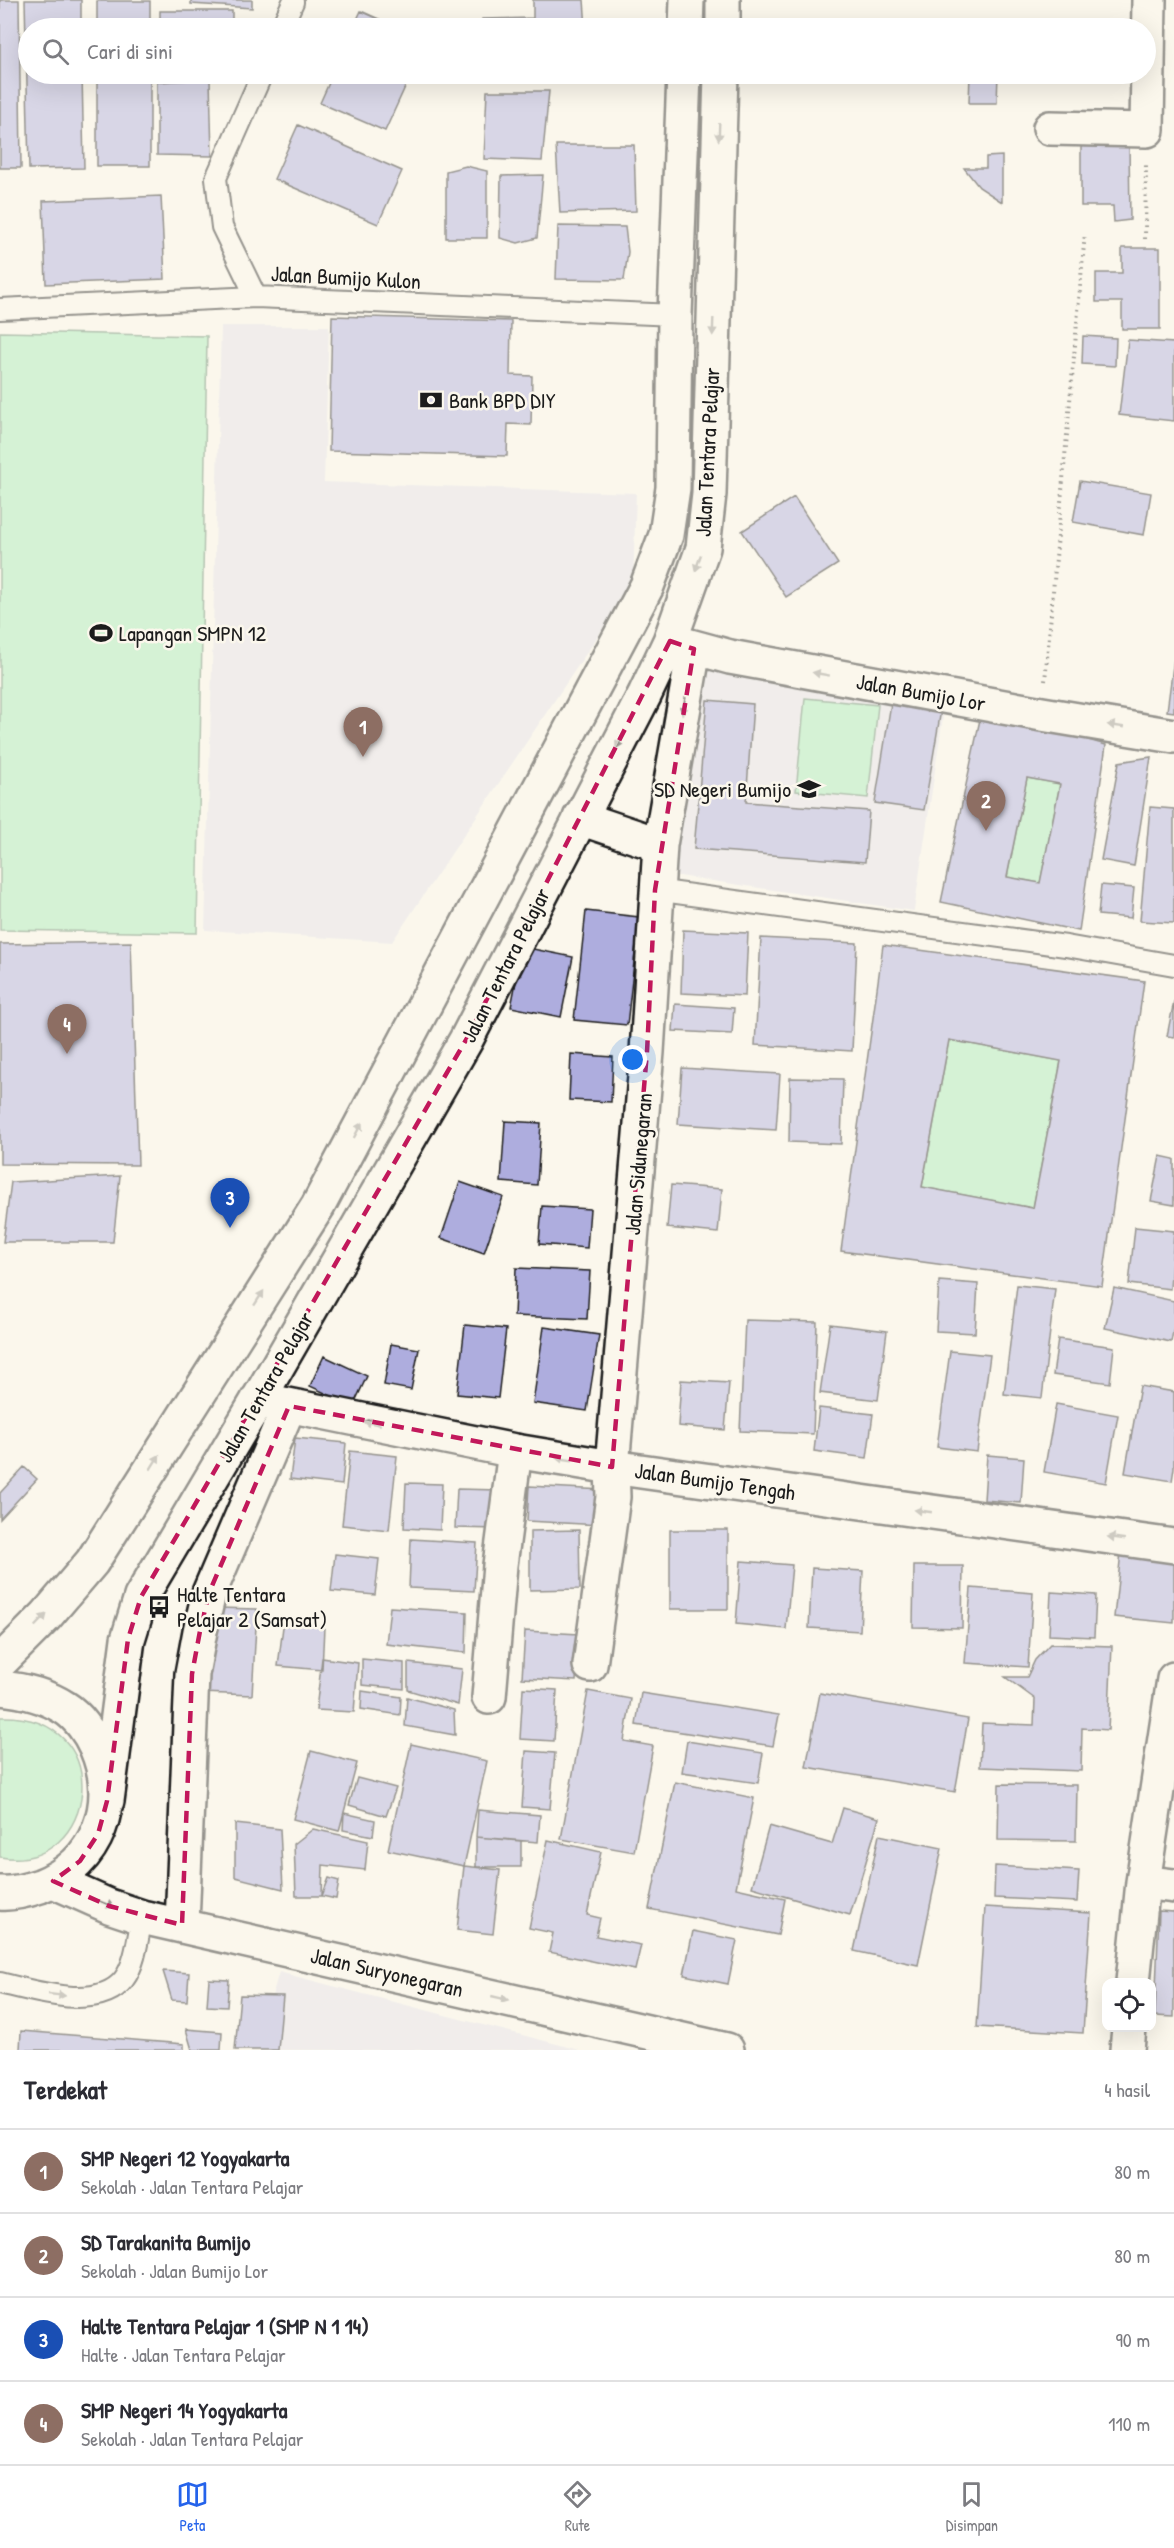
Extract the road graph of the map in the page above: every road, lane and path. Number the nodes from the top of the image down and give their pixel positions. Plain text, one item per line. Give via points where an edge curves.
1 (687, 0) edge
2 (723, 0) edge
3 (1149, 0) edge
4 (293, 2) dead end
5 (286, 18) edge
6 (686, 18) edge
7 (723, 18) edge
8 (1149, 18) edge
9 (258, 84) edge
10 (684, 84) edge
11 (721, 84) edge
12 (1148, 84) edge
13 (1050, 128) dead end
14 (1147, 130) junction
15 (1084, 233) dead end
16 (1145, 239) dead end
17 (256, 297) junction
18 (0, 309) edge
19 (675, 315) junction
20 (682, 645) junction
21 (1042, 714) junction
22 (1174, 736) edge
23 (580, 818) junction
24 (660, 845) junction
25 (655, 890) junction
26 (1174, 965) edge
27 (274, 1403) junction
28 (515, 1451) junction
29 (612, 1467) junction
30 (1174, 1546) edge
31 (0, 1662) edge
32 (590, 1665) dead end
33 (1174, 1679) edge
34 (0, 1688) edge
35 (489, 1697) dead end
36 (107, 1802) junction
37 (52, 1881) junction
38 (1159, 1884) edge
39 (0, 1893) edge
40 (142, 1917) junction
41 (182, 1925) junction
42 (1134, 1978) edge
43 (0, 1983) edge
44 (1129, 2032) edge
45 (727, 2050) edge
46 (1127, 2050) edge

1 - 6 street
2 - 7 street
3 - 8 street
4 - 5 lane
9 - 17 lane, Jalan Bumijo Kulon via 216,178 222,227
10 - 19 street, Jalan Tentara Pelajar
11 -> 20 street, Jalan Tentara Pelajar via 709,494 703,548
12 - 14 street
13 - 14 street
14 - 16 path
15 - 21 path
17 - 18 lane
17 - 19 lane, Jalan Bumijo Kulon
31 -> 19 street, Jalan Tentara Pelajar via 92,1562 318,1206 648,586 666,535 673,488
21 -> 20 street, Jalan Bumijo Lor
20 -> 23 street, Jalan Tentara Pelajar via 645,694
20 -> 24 street, Jalan Sidunegaran
22 -> 21 street, Jalan Bumijo Lor
23 - 24 street
23 - 27 street, Jalan Tentara Pelajar
24 - 25 street, Jalan Sidunegaran
25 - 26 lane via 1066,946
25 - 29 street, Jalan Sidunegaran via 648,1052
28 -> 27 street, Jalan Bumijo Tengah
27 - 36 street, Jalan Tentara Pelajar via 141,1597 128,1639
27 - 41 street via 209,1593 192,1674
29 -> 28 street, Jalan Bumijo Tengah
28 - 35 street
30 -> 29 street, Jalan Bumijo Tengah
29 - 32 street, Jalan Sidunegaran via 613,1497
33 - 38 street
34 - 36 street via 35,1693 67,1708 96,1745 105,1767
36 - 37 street via 98,1834 80,1861
37 - 39 street via 29,1890
37 -> 40 street, Jalan Suryonegaran
38 - 42 street
40 - 41 street, Jalan Suryonegaran
43 -> 40 lane via 55,1995 93,1997 114,1989 125,1977 133,1957
41 -> 45 street, Jalan Suryonegaran
44 - 46 street

